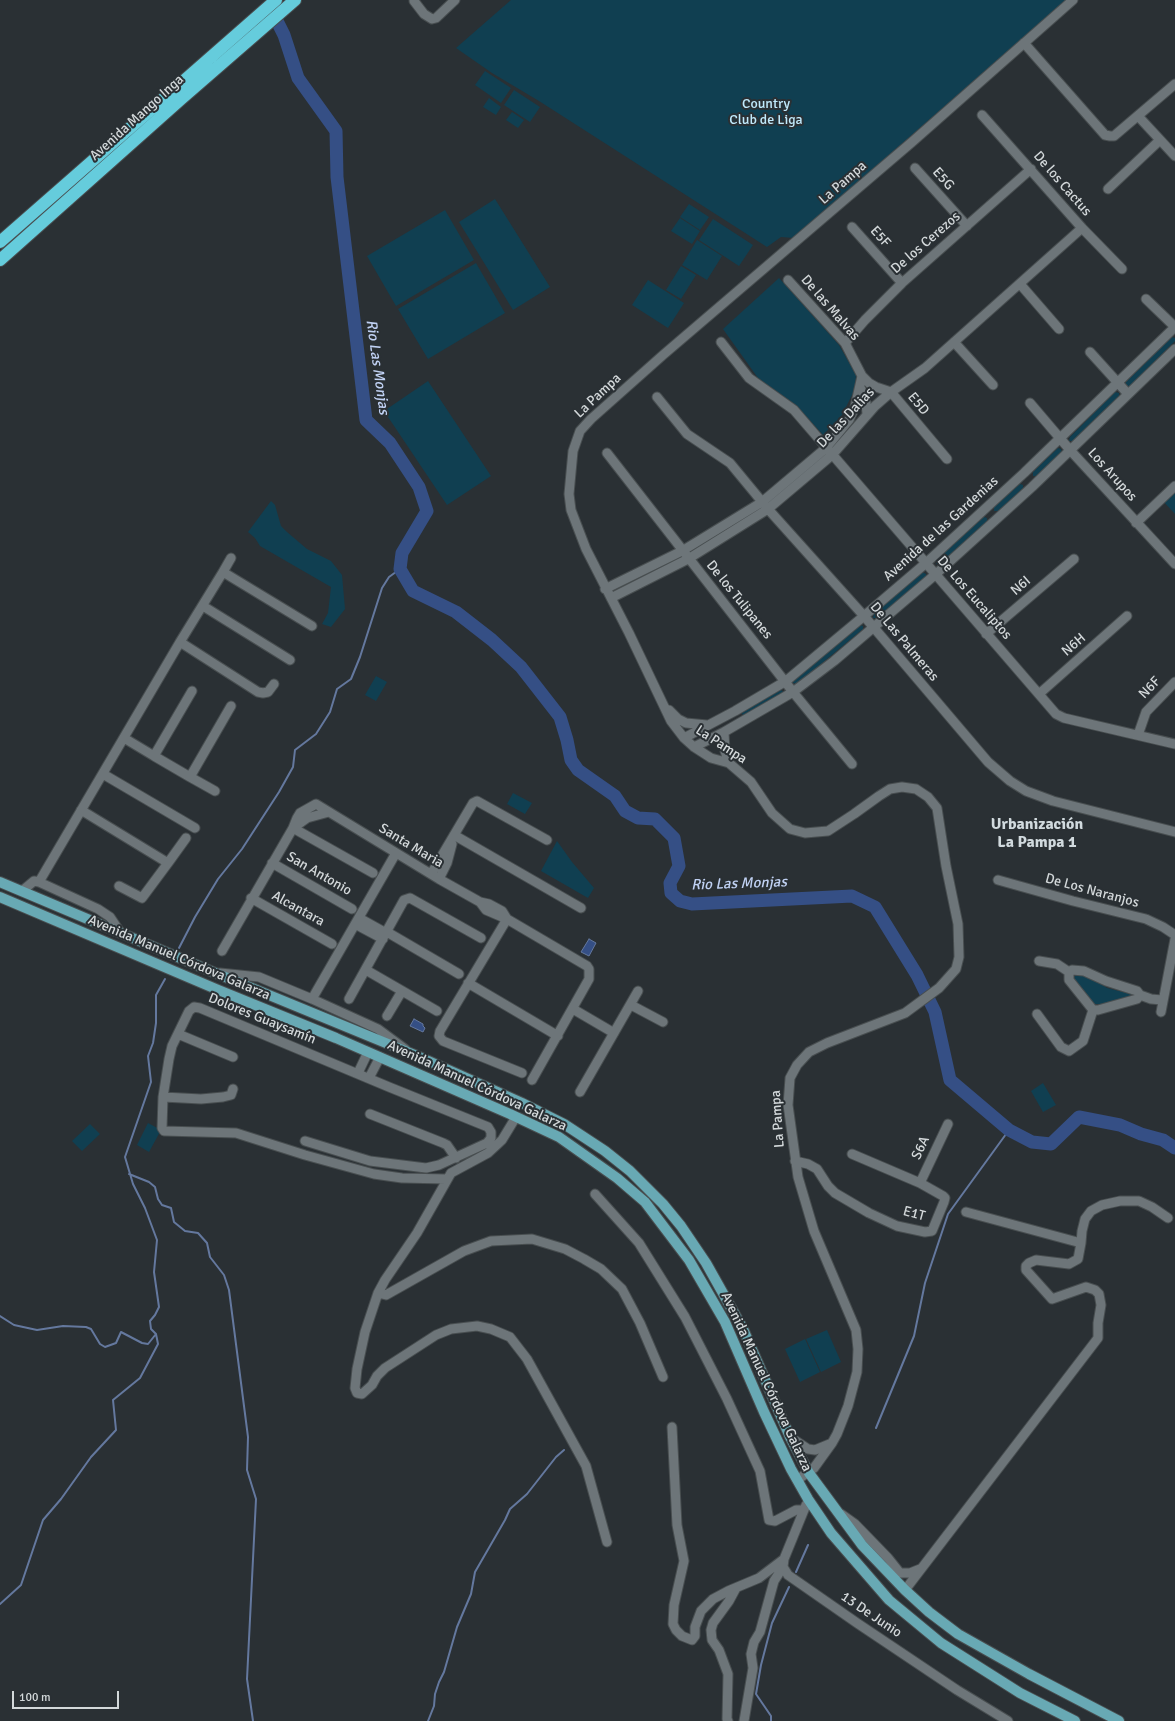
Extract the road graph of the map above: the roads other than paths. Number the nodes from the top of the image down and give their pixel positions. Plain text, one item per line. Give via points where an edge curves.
1 (276, 0) edge
2 (295, 0) edge
3 (455, 0) edge
4 (1072, 0) edge
5 (414, 1) dead end
6 (1024, 43) junction
7 (1175, 84) edge
8 (177, 94) junction
9 (982, 115) dead end
10 (1138, 116) junction
11 (1160, 140) junction
12 (1175, 156) edge
13 (915, 168) dead end
14 (1031, 169) junction
15 (1108, 189) dead end
16 (967, 226) junction
17 (852, 227) dead end
18 (1082, 228) junction
19 (0, 242) edge
20 (0, 260) edge
21 (1122, 269) dead end
22 (788, 280) dead end
23 (902, 283) junction
24 (1020, 284) junction
25 (1146, 299) dead end
26 (1175, 327) edge
27 (1059, 329) dead end
28 (720, 342) dead end
29 (954, 342) junction
30 (845, 343) junction
31 (1175, 350) edge
32 (1090, 352) dead end
33 (862, 376) junction
34 (1116, 383) junction
35 (993, 385) dead end
36 (861, 389) junction
37 (890, 392) junction
38 (1128, 394) junction
39 (657, 397) dead end
40 (1030, 403) dead end
41 (867, 414) junction
42 (1060, 438) junction
43 (1070, 450) junction
44 (829, 452) junction
45 (606, 453) dead end
46 (947, 459) dead end
47 (1021, 476) junction
48 (1175, 486) edge
49 (1032, 487) junction
50 (765, 506) junction
51 (987, 507) junction
52 (997, 519) junction
53 (1136, 522) junction
54 (682, 551) junction
55 (231, 558) dead end
56 (688, 559) junction
57 (1074, 559) dead end
58 (926, 563) junction
59 (1175, 564) edge
60 (223, 572) junction
61 (936, 574) junction
62 (605, 589) junction
63 (611, 598) junction
64 (203, 606) junction
65 (864, 616) junction
66 (1127, 616) dead end
67 (312, 626) dead end
68 (872, 628) junction
69 (986, 634) junction
70 (180, 642) junction
71 (290, 660) dead end
72 (786, 681) junction
73 (1175, 682) edge
74 (274, 684) dead end
75 (192, 691) dead end
76 (793, 692) junction
77 (1039, 694) junction
78 (231, 706) dead end
79 (664, 706) junction
80 (708, 725) junction
81 (724, 732) junction
82 (1138, 736) junction
83 (124, 738) junction
84 (684, 738) junction
85 (1175, 744) edge
86 (694, 747) junction
87 (154, 756) junction
88 (729, 763) junction
89 (852, 764) dead end
90 (104, 774) junction
91 (190, 777) junction
92 (215, 791) dead end
93 (81, 810) junction
94 (329, 812) junction
95 (195, 828) dead end
96 (293, 828) junction
97 (1175, 832) edge
98 (454, 835) junction
99 (186, 838) dead end
100 (547, 840) dead end
101 (396, 853) junction
102 (168, 863) junction
103 (272, 863) junction
104 (373, 873) dead end
105 (431, 874) junction
106 (439, 879) junction
107 (998, 880) dead end
108 (0, 882) edge
109 (39, 882) junction
110 (119, 886) dead end
111 (22, 891) junction
112 (0, 897) edge
113 (251, 898) junction
114 (582, 908) dead end
115 (352, 909) dead end
116 (507, 919) junction
117 (357, 921) junction
118 (120, 932) junction
119 (385, 935) junction
120 (1175, 935) edge
121 (481, 938) dead end
122 (1175, 939) edge
123 (332, 944) dead end
124 (222, 951) dead end
125 (1040, 961) dead end
126 (366, 970) junction
127 (213, 972) junction
128 (1069, 972) junction
129 (459, 974) dead end
130 (468, 983) junction
131 (402, 991) junction
132 (638, 991) dead end
133 (1140, 995) junction
134 (312, 999) junction
135 (349, 999) dead end
136 (1162, 1000) junction
137 (631, 1005) junction
138 (573, 1009) junction
139 (1093, 1010) junction
140 (437, 1011) dead end
141 (1161, 1012) dead end
142 (1037, 1014) dead end
143 (387, 1016) dead end
144 (663, 1022) dead end
145 (614, 1033) junction
146 (178, 1034) junction
147 (558, 1036) junction
148 (368, 1052) junction
149 (233, 1056) dead end
150 (415, 1056) junction
151 (380, 1057) junction
152 (358, 1073) junction
153 (522, 1073) dead end
154 (369, 1078) junction
155 (532, 1080) dead end
156 (233, 1089) dead end
157 (580, 1092) dead end
158 (163, 1097) junction
159 (370, 1114) dead end
160 (516, 1117) junction
161 (948, 1124) dead end
162 (305, 1142) dead end
163 (852, 1154) dead end
164 (456, 1158) junction
165 (795, 1161) junction
166 (449, 1176) junction
167 (920, 1183) junction
168 (595, 1194) dead end
169 (966, 1212) dead end
170 (1168, 1218) dead end
171 (1082, 1243) junction
172 (378, 1293) junction
173 (663, 1377) dead end
174 (769, 1388) junction
175 (756, 1394) junction
176 (672, 1427) dead end
177 (790, 1437) junction
178 (832, 1443) junction
179 (809, 1473) junction
180 (797, 1480) junction
181 (808, 1499) junction
182 (835, 1509) junction
183 (803, 1510) junction
184 (607, 1542) dead end
185 (784, 1563) junction
186 (920, 1569) junction
187 (900, 1573) junction
188 (736, 1588) junction
189 (906, 1589) junction
190 (728, 1721) edge
191 (744, 1721) edge
192 (1008, 1721) edge
193 (1075, 1721) edge
194 (1119, 1721) edge

1 - 8 highway, Avenida Mango Inga
2 - 8 highway, Avenida Mango Inga
3 - 5 street via 432,19 424,14
4 - 6 street, La Pampa
6 - 10 street via 1105,135 1114,136
6 - 62 street, La Pampa via 663,355 580,431 571,458 568,484 570,504 586,549
7 - 10 street
8 - 19 highway, Avenida Mango Inga
8 - 20 highway, Avenida Mango Inga
9 - 14 street, De los Cactus
10 - 11 street
11 - 12 street
11 - 15 street
13 - 16 street, E5G
14 - 16 street, De los Cerezos
14 - 18 street, De los Cactus
16 - 23 street, De los Cerezos
17 - 23 street, E5F
18 - 21 street, De los Cactus
18 - 24 street, De las Dalias
22 - 30 street, De las Malvas
23 - 30 street, De los Cerezos
24 - 27 street
24 - 29 street, De las Dalias
25 - 26 street
26 - 34 street, Avenida de las Gardenias
28 - 44 street, De Los Eucaliptos via 749,378 794,410
29 - 35 street
29 - 37 street, De las Dalias via 925,368
30 - 33 street, De las Malvas
31 - 38 street, Avenida de las Gardenias
32 - 34 street
33 - 36 street, De las Dalias
33 - 37 street, E5D via 876,387
34 - 38 street
34 - 42 street, Avenida de las Gardenias
36 - 41 street
36 - 44 street, De las Dalias via 849,420
37 - 41 street, De las Dalias
37 - 46 street, E5D
38 - 43 street, Avenida de las Gardenias
39 - 50 street, De Las Palmeras via 687,434 730,463
40 - 42 street, Los Arupos
41 - 44 street, De las Dalias
42 - 43 street, Los Arupos
42 - 47 street, Avenida de las Gardenias
43 - 49 street, Avenida de las Gardenias
43 - 53 street, Los Arupos
44 - 50 street, De las Dalias
44 - 58 street, De Los Eucaliptos
45 - 54 street, De los Tulipanes
47 - 49 street
47 - 51 street, Avenida de las Gardenias
48 - 53 street
49 - 52 street, Avenida de las Gardenias
50 - 54 street, De las Dalias
50 - 56 street, De las Dalias
50 - 65 street, De Las Palmeras
51 - 52 street
51 - 58 street, Avenida de las Gardenias
52 - 61 street, Avenida de las Gardenias
53 - 59 street, Los Arupos
54 - 56 street, De los Tulipanes
54 - 62 street, De las Dalias
55 - 60 street
56 - 63 street, De las Dalias
56 - 72 street, De los Tulipanes
57 - 69 street, N6I
58 - 61 street, De Los Eucaliptos
58 - 65 street, Avenida de las Gardenias
60 - 64 street
60 - 67 street
61 - 68 street, Avenida de las Gardenias
61 - 69 street, De Los Eucaliptos
62 - 63 street, La Pampa
63 - 79 street, La Pampa
64 - 70 street
64 - 71 street
65 - 68 street, De Las Palmeras
65 - 72 street, Avenida de las Gardenias
66 - 77 street, N6H
68 - 76 street, Avenida de las Gardenias
68 - 97 street, De Las Palmeras via 988,762 1010,781 1026,791 1053,801
69 - 77 street, De Los Eucaliptos
70 - 74 street via 258,692 268,692
70 - 83 street
72 - 76 street, De los Tulipanes
72 - 80 street, Avenida de las Gardenias
73 - 82 street, N6F via 1146,712
75 - 87 street
76 - 81 street, Avenida de las Gardenias
76 - 89 street, De los Tulipanes
77 - 82 street, De Los Eucaliptos via 1060,716
78 - 91 street
79 - 80 street via 686,723
79 - 84 street, La Pampa via 671,721
80 - 84 street, Avenida de las Gardenias
81 - 86 street, Avenida de las Gardenias
81 - 88 street via 725,751
82 - 85 street, De Los Eucaliptos
83 - 87 street
83 - 90 street
84 - 86 street, La Pampa
86 - 88 street, La Pampa via 711,758
87 - 91 street
88 - 165 street, La Pampa via 751,782 782,823 790,829 805,833 828,831 890,789 916,789 928,797 937,808 958,924 959,957 956,969 939,988 915,1007 893,1018 809,1052 797,1065 790,1078 788,1091
90 - 93 street
90 - 95 street
91 - 92 street
93 - 102 street
93 - 109 street
94 - 96 street, Santa Maria via 307,818
94 - 96 street, Santa Maria via 316,804 300,813
94 - 101 street, Santa Maria
96 - 103 street, Santa Maria
96 - 104 street
98 - 100 street via 476,801
98 - 105 street
98 - 106 street via 447,863
98 - 114 street
99 - 102 street
101 - 105 street, Santa Maria
101 - 117 street
102 - 110 street via 142,898
103 - 113 street, Santa Maria
103 - 115 street, San Antonio
105 - 106 street, Santa Maria
106 - 116 street, Santa Maria via 480,902 486,910
107 - 120 street, De Los Naranjos via 1146,919
108 - 111 main road, Avenida Manuel Córdova Galarza
109 - 111 street via 34,881
109 - 118 street via 98,909 110,917
111 - 118 main road, Avenida Manuel Córdova Galarza
112 - 148 main road, Avenida Manuel Córdova Galarza
113 - 123 street, Alcantara
113 - 124 street, Santa Maria
116 - 130 street
116 - 138 street, Santa Maria via 590,970 589,979
117 - 119 street
117 - 134 street
118 - 127 main road, Avenida Manuel Córdova Galarza
119 - 121 street via 404,900 410,898
119 - 126 street
119 - 129 street
122 - 136 street
125 - 128 street via 1057,964
126 - 131 street
126 - 135 street
127 - 134 street, Avenida Manuel Córdova Galarza via 259,977
127 - 150 main road, Avenida Manuel Córdova Galarza
128 - 133 street via 1084,971 1137,991
128 - 139 street via 1069,980
130 - 147 street
130 - 153 street via 439,1036 442,1041
131 - 140 street
131 - 143 street
132 - 137 street
133 - 136 street
133 - 139 street via 1137,999
134 - 150 street, Avenida Manuel Córdova Galarza via 378,1029
136 - 141 street
137 - 144 street
137 - 145 street
138 - 145 street
138 - 147 street
139 - 142 street via 1083,1041 1069,1051 1061,1047
145 - 157 street
146 - 149 street
146 - 152 street, Dolores Guaysamín via 189,1011 194,1007 200,1008
146 - 158 street, Dolores Guaysamín via 172,1046
147 - 155 street
148 - 151 main road, Avenida Manuel Córdova Galarza
148 - 152 street
150 - 174 main road, Avenida Manuel Córdova Galarza via 564,1124 630,1171 672,1215 706,1263 743,1329
151 - 154 street
151 - 160 main road, Avenida Manuel Córdova Galarza
152 - 154 street, Dolores Guaysamín
154 - 164 street, Dolores Guaysamín via 488,1127 491,1132 487,1143
156 - 158 street via 231,1096 223,1097
158 - 166 street, Dolores Guaysamín via 162,1128 167,1132 236,1133 374,1174 417,1179
159 - 164 street via 447,1145
160 - 166 street via 502,1140 488,1153
160 - 175 main road, Avenida Manuel Córdova Galarza via 559,1137 617,1178 644,1202 689,1260 725,1322
161 - 167 street, S6A
162 - 164 street, Dolores Guaysamín via 370,1161 426,1168 439,1166
163 - 167 street, E1T
165 - 167 street, E1T via 817,1169 835,1193 869,1213 897,1226 928,1232 932,1231 945,1198
165 - 178 street, La Pampa via 814,1231 856,1330 857,1372 848,1406
166 - 172 street
168 - 183 street via 639,1243 686,1317 760,1471 769,1520 775,1521 796,1510
169 - 171 street
170 - 171 street via 1139,1201 1120,1200 1102,1204 1084,1219
171 - 186 street via 1078,1259 1069,1264 1036,1260 1026,1266 1026,1270 1052,1299 1086,1287 1095,1290 1099,1294 1101,1305 1098,1338
172 - 173 street via 386,1295 464,1251 492,1241 532,1239 565,1249 584,1259 600,1269 622,1289
172 - 184 street via 361,1349 355,1382 357,1393 362,1394 372,1385 384,1368 436,1335 451,1329 477,1326 510,1338 527,1359 586,1466
174 - 175 main road
174 - 177 main road, Avenida Manuel Córdova Galarza
175 - 180 main road, Avenida Manuel Córdova Galarza
176 - 188 street via 677,1525 684,1561 674,1605 673,1624 676,1630 692,1640 701,1611 712,1599
177 - 178 street via 808,1449 815,1450
177 - 179 main road, Avenida Manuel Córdova Galarza
178 - 179 street, La Pampa
179 - 180 street
179 - 182 main road, Avenida Manuel Córdova Galarza
180 - 181 main road, Avenida Manuel Córdova Galarza
181 - 183 street
181 - 193 main road, Avenida Manuel Córdova Galarza via 831,1533 888,1600 940,1643 1020,1693
182 - 187 street via 855,1524
182 - 189 main road, Avenida Manuel Córdova Galarza via 862,1545
183 - 185 street
185 - 188 street
185 - 191 street via 774,1581 760,1632 754,1642 751,1654 753,1668
185 - 192 street, 13 De Junio via 788,1576 957,1690
186 - 187 street
186 - 189 street
187 - 189 street
188 - 190 street via 712,1623 711,1630 712,1640 719,1650 728,1674
189 - 194 main road, Avenida Manuel Córdova Galarza via 929,1612 958,1634

